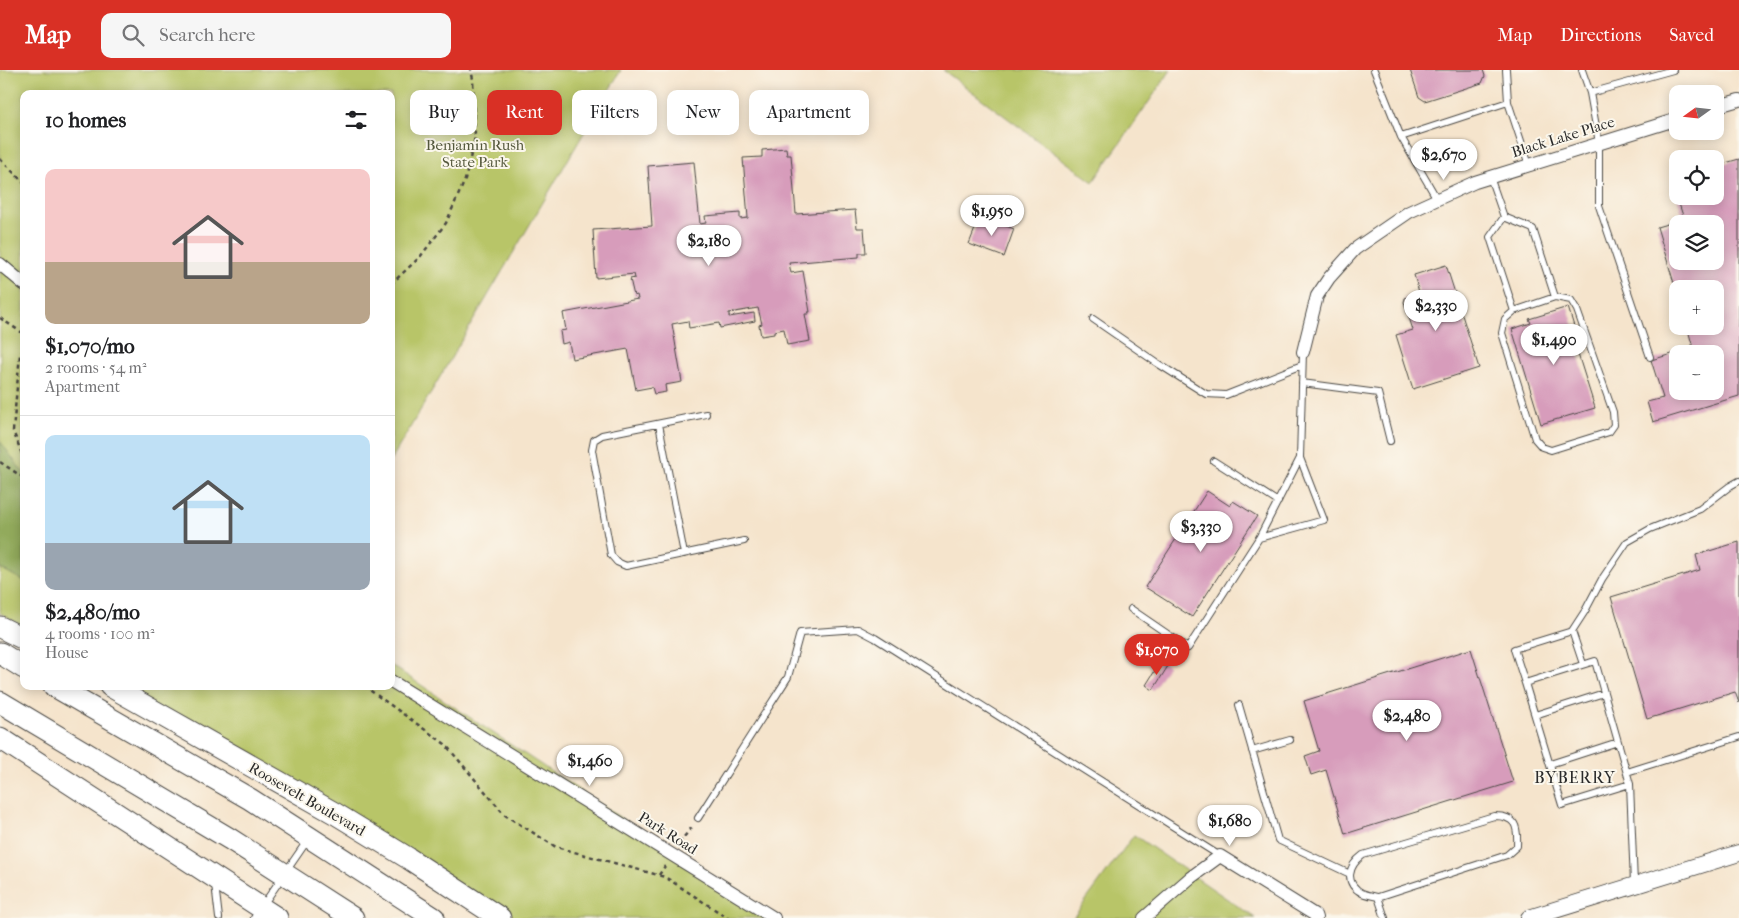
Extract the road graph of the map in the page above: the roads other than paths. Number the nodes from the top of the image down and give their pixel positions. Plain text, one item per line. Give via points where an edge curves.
1 (1374, 70) edge
2 (1506, 70) edge
3 (1582, 70) edge
4 (1673, 70) edge
5 (1590, 93) junction
6 (1739, 100) edge
7 (1508, 102) junction
8 (1724, 104) edge
9 (1669, 122) edge
10 (1401, 137) junction
11 (1599, 144) junction
12 (1529, 165) junction
13 (1490, 177) junction
14 (1437, 199) junction
15 (1504, 217) junction
16 (0, 264) edge
17 (20, 281) edge
18 (1555, 297) junction
19 (1514, 311) junction
20 (1093, 319) dead end
21 (1650, 357) dead end
22 (1302, 358) junction
23 (1302, 383) junction
24 (706, 414) dead end
25 (659, 424) junction
26 (1390, 441) dead end
27 (1300, 458) junction
28 (1214, 461) dead end
29 (1739, 481) edge
30 (1278, 502) junction
31 (1260, 538) junction
32 (744, 541) dead end
33 (684, 554) junction
34 (1131, 610) dead end
35 (0, 627) edge
36 (1572, 630) junction
37 (20, 637) edge
38 (0, 653) edge
39 (1583, 664) junction
40 (20, 666) edge
41 (395, 683) edge
42 (1525, 683) junction
43 (61, 690) edge
44 (117, 690) edge
45 (1604, 694) junction
46 (0, 702) edge
47 (1239, 704) dead end
48 (1535, 715) junction
49 (1739, 737) edge
50 (0, 738) edge
51 (1290, 740) dead end
52 (1618, 742) junction
53 (1252, 751) junction
54 (1550, 764) junction
55 (1626, 772) junction
56 (1630, 784) junction
57 (698, 818) road end
58 (310, 837) junction
59 (1739, 853) edge
60 (1220, 856) junction
61 (284, 874) junction
62 (1350, 874) junction
63 (215, 878) junction
64 (1634, 886) junction
65 (1378, 897) junction
66 (264, 915) edge
67 (219, 918) edge
68 (353, 918) edge
69 (434, 918) edge
70 (500, 918) edge
71 (774, 918) edge
72 (1144, 918) edge
73 (1316, 918) edge
74 (1385, 918) edge
75 (1532, 918) edge

1 - 10 lane
2 - 7 lane
3 - 5 lane
4 - 5 lane
5 - 11 lane
6 - 8 street
7 - 10 lane
7 - 12 lane
9 - 11 street, Black Lake Place
10 - 14 lane
11 - 12 street, Black Lake Place
11 - 21 lane via 1598,206
12 - 13 street, Black Lake Place
13 - 14 street, Black Lake Place
13 - 15 lane
14 - 22 street, Black Lake Place via 1409,212 1354,249 1329,278 1317,296
15 - 18 lane via 1533,229
15 - 19 lane via 1490,238
16 - 17 street
18 - 19 lane
18 - 19 lane via 1571,300 1577,310 1613,412 1614,425 1609,432 1551,450 1542,447 1535,439 1502,332 1504,319
20 - 22 lane via 1206,394 1226,395
22 - 23 lane
23 - 26 lane via 1378,393
23 - 27 lane
24 - 25 lane
25 - 33 lane
25 - 33 lane via 602,435 594,440 592,450 611,555 626,566
27 - 30 lane
27 - 31 lane via 1324,520
28 - 30 lane
29 - 36 lane via 1700,510 1650,529 1627,542
30 - 31 lane
31 - 34 lane via 1188,648
32 - 33 lane
35 - 37 highway
36 - 39 lane
36 - 42 lane via 1514,649
38 - 40 highway
39 - 42 lane
39 - 45 lane via 1595,661
41 - 71 street, Park Road
42 - 48 lane
43 - 58 highway, Roosevelt Boulevard
44 - 70 highway, Roosevelt Boulevard via 336,814
45 - 48 lane
45 - 52 lane
46 - 61 highway
47 - 53 lane
48 - 54 lane
49 - 55 lane
50 - 63 highway
51 - 53 lane
52 - 54 lane
52 - 55 lane
53 - 62 lane via 1278,840
54 - 56 lane via 1562,805
55 - 56 lane
56 - 64 lane
57 - 60 lane via 788,677 800,633 858,630
58 - 61 lane
58 - 69 highway, Roosevelt Boulevard
59 - 64 street
60 - 72 street
60 - 73 street
61 - 66 lane
61 - 68 highway
62 - 65 lane via 1354,887 1364,894
62 - 65 lane via 1354,862 1363,855 1494,816 1506,816 1514,822 1517,846 1507,855
63 - 66 highway
63 - 67 lane
64 - 75 street
65 - 74 lane

